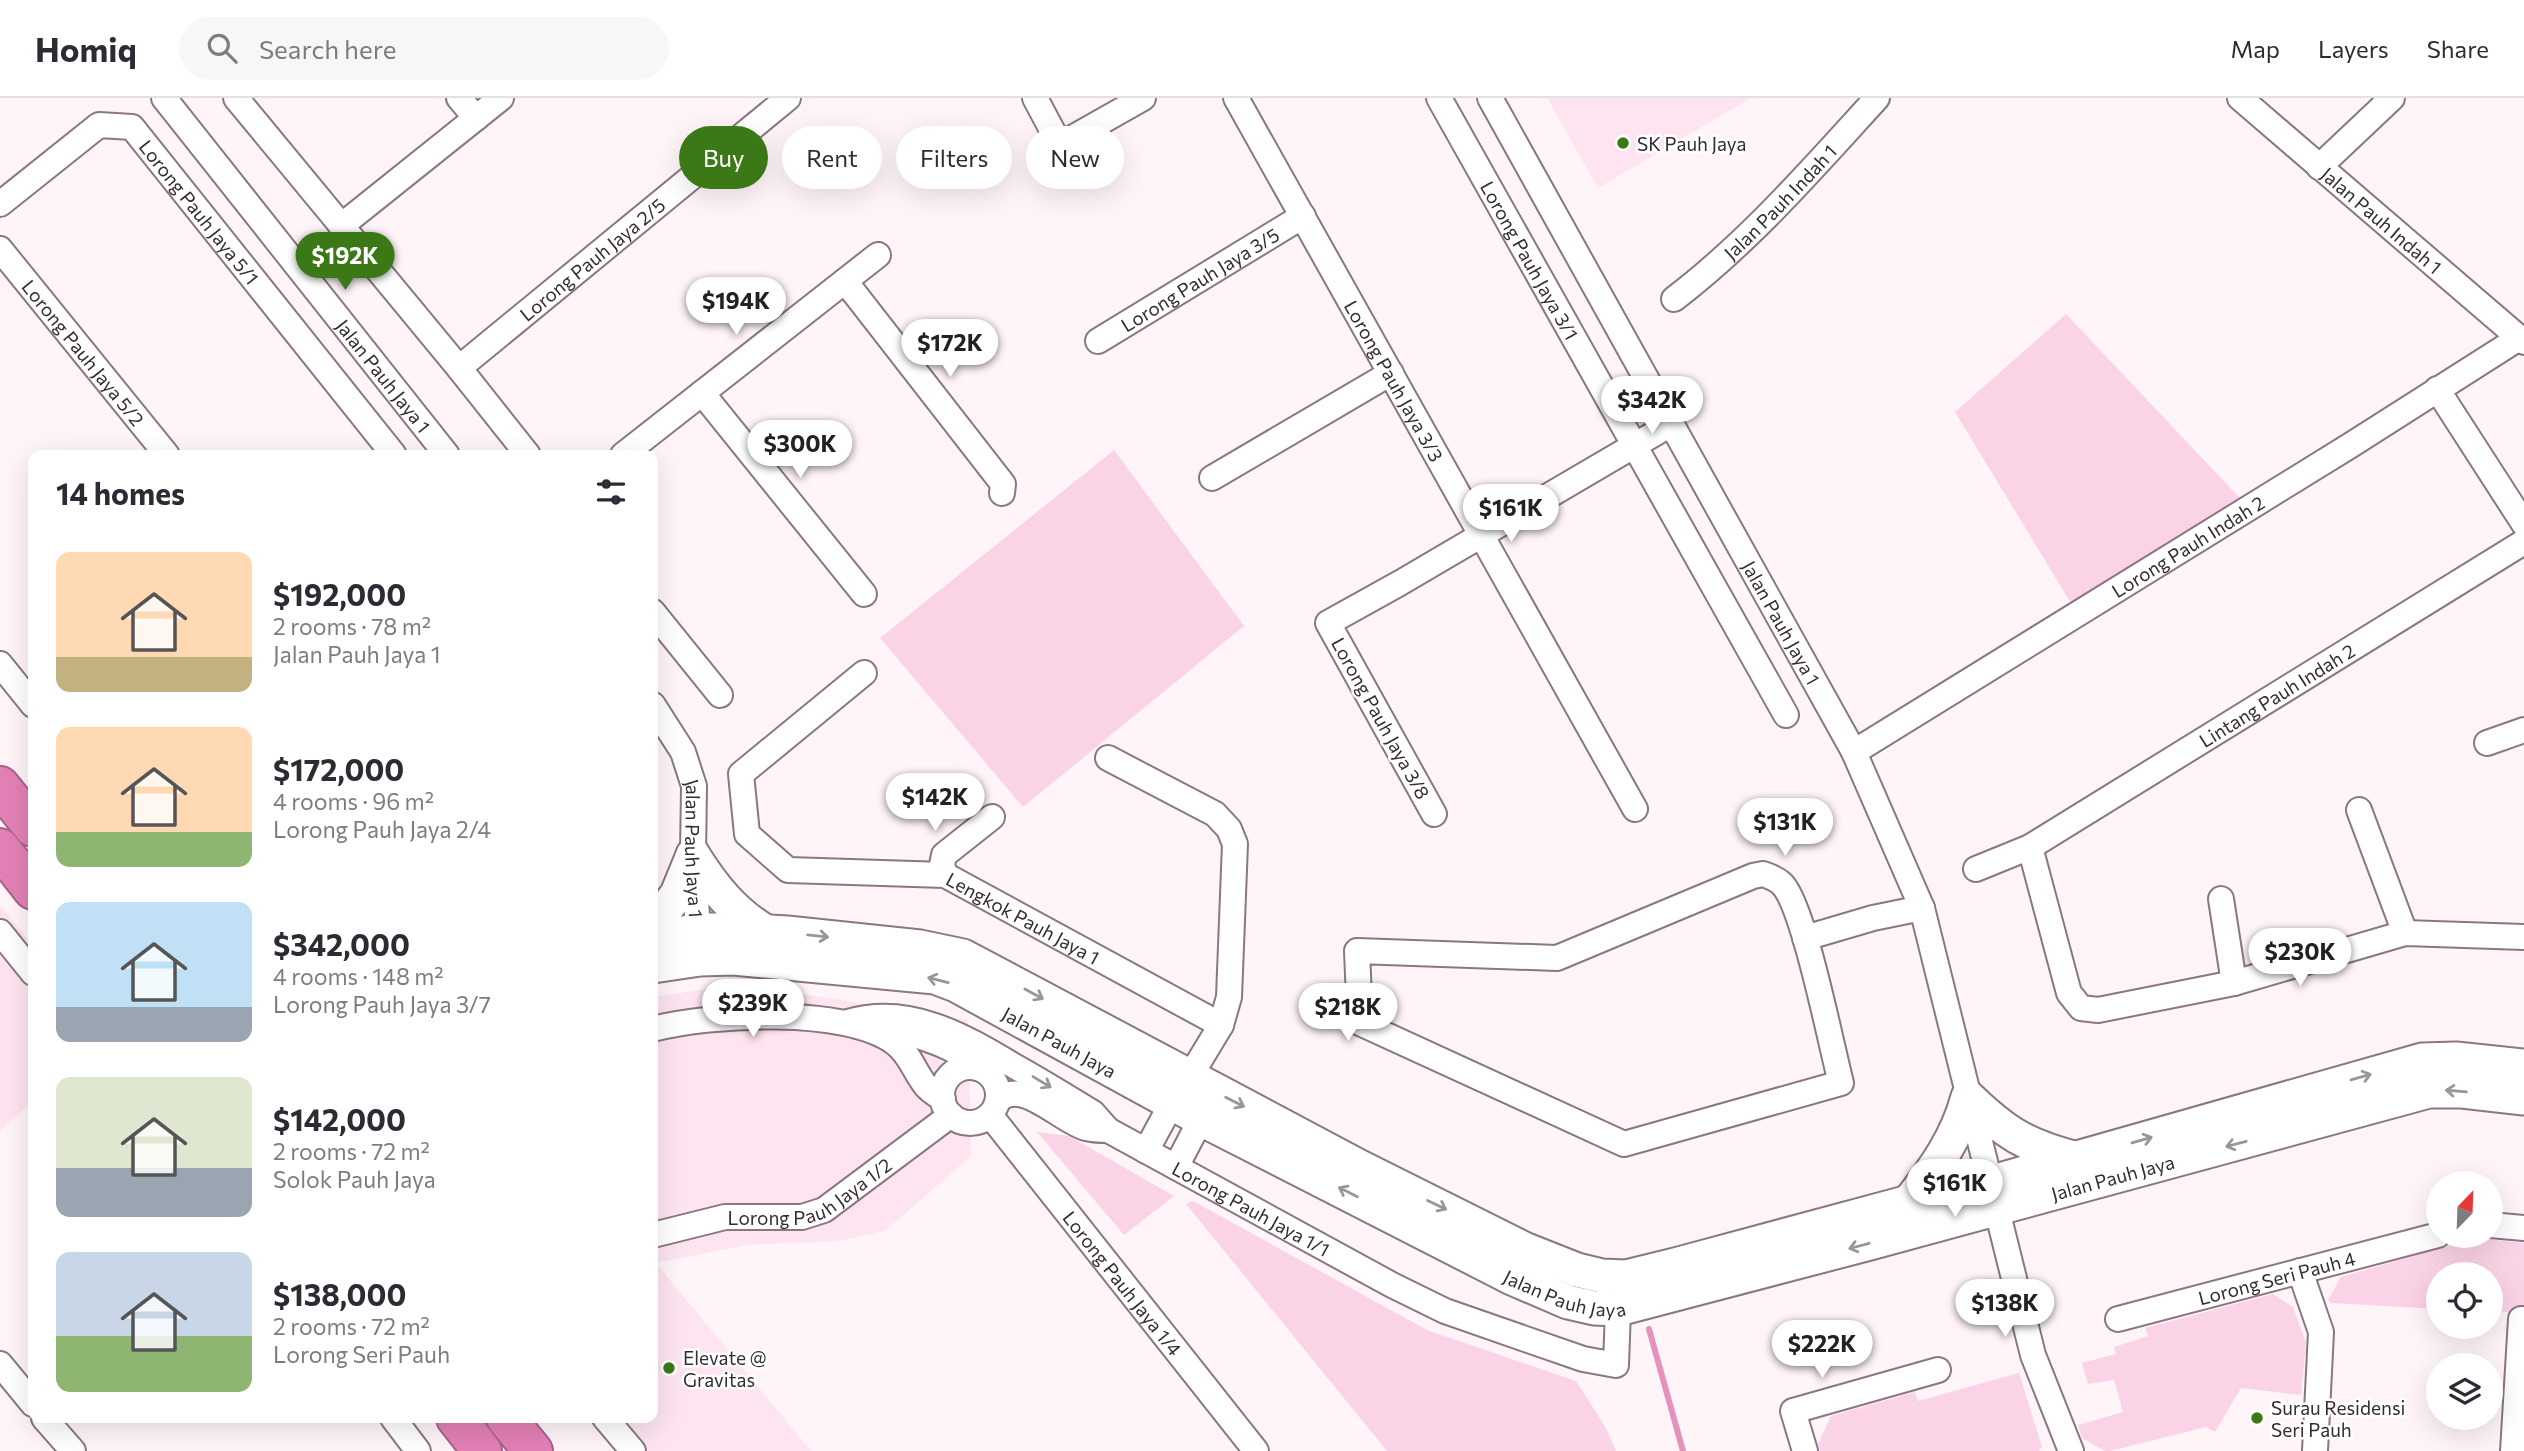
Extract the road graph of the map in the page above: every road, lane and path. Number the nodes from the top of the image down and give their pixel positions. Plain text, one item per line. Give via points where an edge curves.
1 (164, 98) edge
2 (236, 98) edge
3 (459, 98) edge
4 (501, 98) edge
5 (788, 98) edge
6 (1035, 98) edge
7 (1143, 98) edge
8 (1236, 98) edge
9 (1439, 98) edge
10 (1490, 98) edge
11 (1877, 98) edge
12 (2240, 98) edge
13 (2392, 98) edge
14 (476, 118) junction
15 (2319, 167) junction
16 (0, 204) edge
17 (1303, 216) junction
18 (341, 226) junction
19 (0, 249) edge
20 (878, 255) dead end
21 (845, 281) junction
22 (1674, 299) dead end
23 (2522, 340) edge
24 (1098, 341) dead end
25 (370, 360) junction
26 (459, 368) junction
27 (1391, 373) junction
28 (339, 387) junction
29 (2437, 389) junction
30 (702, 393) junction
31 (1671, 424) junction
32 (1634, 445) junction
33 (163, 450) edge
34 (390, 450) edge
35 (443, 450) edge
36 (524, 450) edge
37 (629, 450) edge
38 (1212, 478) dead end
39 (1002, 493) dead end
40 (2524, 524) edge
41 (1482, 535) junction
42 (2524, 542) edge
43 (864, 594) dead end
44 (658, 618) edge
45 (0, 664) edge
46 (864, 673) dead end
47 (720, 695) dead end
48 (28, 699) edge
49 (658, 713) edge
50 (1786, 715) dead end
51 (2524, 730) edge
52 (2487, 743) dead end
53 (1854, 752) junction
54 (1108, 758) dead end
55 (0, 786) edge
56 (1635, 809) dead end
57 (2359, 810) dead end
58 (1434, 814) dead end
59 (992, 817) dead end
60 (28, 821) edge
61 (2030, 847) junction
62 (693, 855) junction
63 (3, 858) edge
64 (1976, 869) dead end
65 (945, 875) junction
66 (28, 885) edge
67 (2221, 899) dead end
68 (1922, 908) junction
69 (658, 920) edge
70 (0, 932) edge
71 (766, 932) junction
72 (2405, 933) junction
73 (2524, 937) edge
74 (1805, 938) junction
75 (658, 941) edge
76 (699, 945) junction
77 (658, 964) edge
78 (28, 967) edge
79 (2234, 983) junction
80 (858, 1020) junction
81 (1222, 1025) junction
82 (658, 1028) edge
83 (986, 1065) junction
84 (2524, 1066) edge
85 (1180, 1090) junction
86 (1968, 1097) junction
87 (2524, 1098) edge
88 (947, 1107) junction
89 (994, 1108) junction
90 (1201, 1119) junction
91 (1108, 1130) junction
92 (1146, 1151) junction
93 (2077, 1158) junction
94 (1176, 1167) junction
95 (1993, 1196) junction
96 (1909, 1202) junction
97 (2503, 1226) edge
98 (2524, 1228) edge
99 (658, 1234) edge
100 (2426, 1238) edge
101 (2300, 1271) junction
102 (1618, 1309) junction
103 (2118, 1319) dead end
104 (2521, 1319) dead end
105 (0, 1364) edge
106 (1938, 1370) dead end
107 (28, 1398) edge
108 (48, 1423) edge
109 (397, 1423) edge
110 (460, 1423) edge
111 (510, 1423) edge
112 (609, 1423) edge
113 (73, 1451) edge
114 (418, 1451) edge
115 (482, 1451) edge
116 (533, 1451) edge
117 (633, 1451) edge
118 (1256, 1451) edge
119 (1805, 1451) edge
120 (2071, 1451) edge
121 (2315, 1451) edge
122 (2512, 1451) edge

1 - 25 street, Jalan Pauh Jaya 1
2 - 18 street
3 - 14 street
4 - 14 street
5 - 26 street, Lorong Pauh Jaya 2/5
6 - 7 street via 1060,145
8 - 17 street, Lorong Pauh Jaya 3/3
9 - 32 street, Lorong Pauh Jaya 3/1
10 - 31 street, Jalan Pauh Jaya 1
11 - 22 street, Jalan Pauh Indah 1 via 1754,229
12 - 15 street, Jalan Pauh Indah 1
13 - 15 street
14 - 18 street
15 - 23 street, Jalan Pauh Indah 1
16 - 28 street, Lorong Pauh Jaya 5/1 via 99,125 132,127
17 - 24 street, Lorong Pauh Jaya 3/5
17 - 27 street, Lorong Pauh Jaya 3/3
18 - 26 street
19 - 33 street, Lorong Pauh Jaya 5/2
20 - 21 street
21 - 30 street
21 - 39 street via 1003,484
23 - 29 street, Lorong Pauh Indah 2
25 - 28 street
25 - 35 street, Jalan Pauh Jaya 1
26 - 36 street
27 - 38 street
27 - 41 street, Lorong Pauh Jaya 3/3
28 - 34 street, Lorong Pauh Jaya 5/1
29 - 40 street
29 - 53 street, Lorong Pauh Indah 2
30 - 37 street
30 - 43 street
31 - 32 street
31 - 53 street, Jalan Pauh Jaya 1
32 - 41 street
32 - 50 street, Lorong Pauh Jaya 3/1
41 - 56 street, Lorong Pauh Jaya 3/3
41 - 58 street, Lorong Pauh Jaya 3/8 via 1328,623
42 - 61 street, Lintang Pauh Indah 2
44 - 47 street
45 - 48 street
46 - 65 street, Lengkok Pauh Jaya 1 via 741,774 747,834 788,870
49 - 62 street, Jalan Pauh Jaya 1 via 683,752 694,786
51 - 52 street
53 - 68 street, Jalan Pauh Jaya 1
54 - 81 street via 1215,814 1229,829 1235,844 1229,997
55 - 60 highway
57 - 72 street
59 - 65 street via 944,855
61 - 64 street, Lintang Pauh Indah 2
61 - 79 street via 2069,993 2081,1008 2098,1010
62 - 69 street via 677,894
62 - 71 street via 727,902
62 - 76 street, Jalan Pauh Jaya 1
63 - 66 highway
65 - 81 street, Lengkok Pauh Jaya 1
67 - 79 street
68 - 74 street
68 - 86 street, Jalan Pauh Jaya 1
70 - 78 street
71 - 76 street, Jalan Pauh Jaya
71 -> 85 street, Jalan Pauh Jaya via 920,947 963,956
72 - 73 street
72 - 79 street
74 - 74 street via 1783,884 1763,874 1557,958 1357,951 1360,1023 1624,1144 1841,1083
75 - 76 street, Jalan Pauh Jaya
76 - 77 street, Jalan Pauh Jaya
85 -> 76 street, Jalan Pauh Jaya via 935,977 733,958
80 - 82 street via 739,1016
80 - 83 street, Lorong Pauh Jaya 1/1
80 - 88 street via 896,1043
81 - 85 street
83 - 88 street via 951,1075 945,1082
83 - 89 street via 996,1085
83 -> 91 street, Lorong Pauh Jaya 1/1 via 1093,1113
93 -> 84 street, Jalan Pauh Jaya via 2422,1060
85 - 90 street, Jalan Pauh Jaya
85 - 92 street
85 -> 96 street, Jalan Pauh Jaya via 1524,1248 1602,1276 1626,1276 1675,1265
86 - 93 street via 2012,1135
86 - 95 street, Jalan Pauh Jaya 1
86 - 96 street via 1949,1147
87 -> 95 street, Jalan Pauh Jaya via 2429,1091
88 - 89 street via 966,1123 983,1120
88 - 99 street, Lorong Pauh Jaya 1/2 via 824,1210 790,1218 724,1217
89 - 91 street via 1010,1093 1023,1094 1085,1128
89 - 118 street, Lorong Pauh Jaya 1/4
90 - 94 street
102 -> 90 street, Jalan Pauh Jaya via 1568,1302 1522,1283
91 - 92 street, Lorong Pauh Jaya 1/1
92 - 94 street, Lorong Pauh Jaya 1/1
93 - 95 street, Jalan Pauh Jaya
94 - 102 street, Lorong Pauh Jaya 1/1 via 1445,1311 1583,1359 1616,1365
95 - 96 street, Jalan Pauh Jaya
95 -> 102 street, Jalan Pauh Jaya
95 - 120 street, Jalan Pauh Jaya 1 via 2033,1355
97 - 98 street
100 - 101 street, Lorong Seri Pauh 4
101 - 103 street, Lorong Seri Pauh 4
101 - 121 street via 2320,1332
104 - 122 street
105 - 107 street
106 - 119 street via 1793,1411
108 - 113 street
109 - 114 street
110 - 115 highway
111 - 116 highway
112 - 117 street

